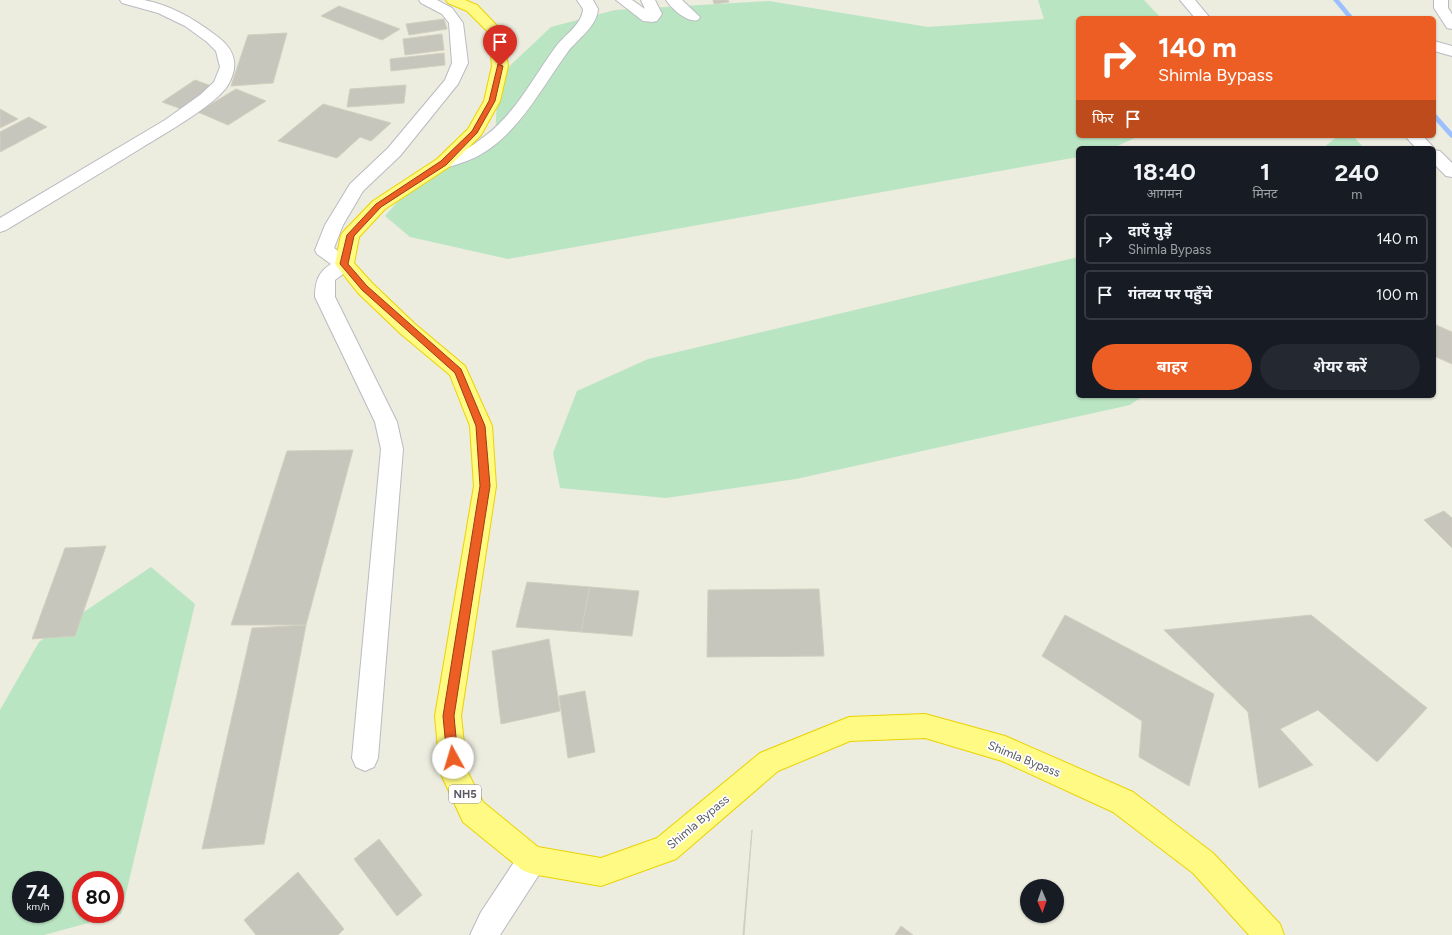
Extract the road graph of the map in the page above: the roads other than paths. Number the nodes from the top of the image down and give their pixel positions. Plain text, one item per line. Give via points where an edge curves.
1 (127, 0) edge
2 (426, 0) edge
3 (453, 0) edge
4 (584, 0) edge
5 (622, 0) edge
6 (648, 0) edge
7 (673, 0) edge
8 (1187, 0) edge
9 (1441, 0) edge
10 (693, 16) dead end
11 (1201, 16) edge
12 (1452, 25) edge
13 (1436, 47) edge
14 (1452, 51) edge
15 (1415, 138) edge
16 (1424, 146) edge
17 (1436, 157) edge
18 (444, 163) junction
19 (1452, 172) edge
20 (0, 226) edge
21 (344, 264) junction
22 (365, 758) dead end
23 (532, 860) junction
24 (485, 935) edge
25 (1269, 935) edge

1 - 20 street via 163,10 190,23 212,39 223,49 228,67 221,84 171,123
2 - 21 street via 447,11 456,23 460,63 452,81 394,152 356,188 334,225 324,250
3 - 18 highway via 472,8 496,32 500,66 492,101 475,132
4 - 18 street via 589,4 591,11 587,20 562,49 524,104 480,149
5 - 6 street via 648,18 652,18 655,14
7 - 10 street
8 - 11 street
9 - 12 street via 1441,8
13 - 14 street
15 - 16 street
17 - 19 street
18 - 21 highway via 379,205 350,235
21 - 22 street via 330,273 324,283 325,298 386,422 392,449
21 - 23 highway, Shimla Bypass / NH5 via 365,288 458,371 481,426 485,486 448,716 454,772 473,812
23 - 24 street
23 - 25 highway, Shimla Bypass / NH5 via 601,872 666,849 769,762 849,728 925,726 1005,749 1123,802 1203,863

